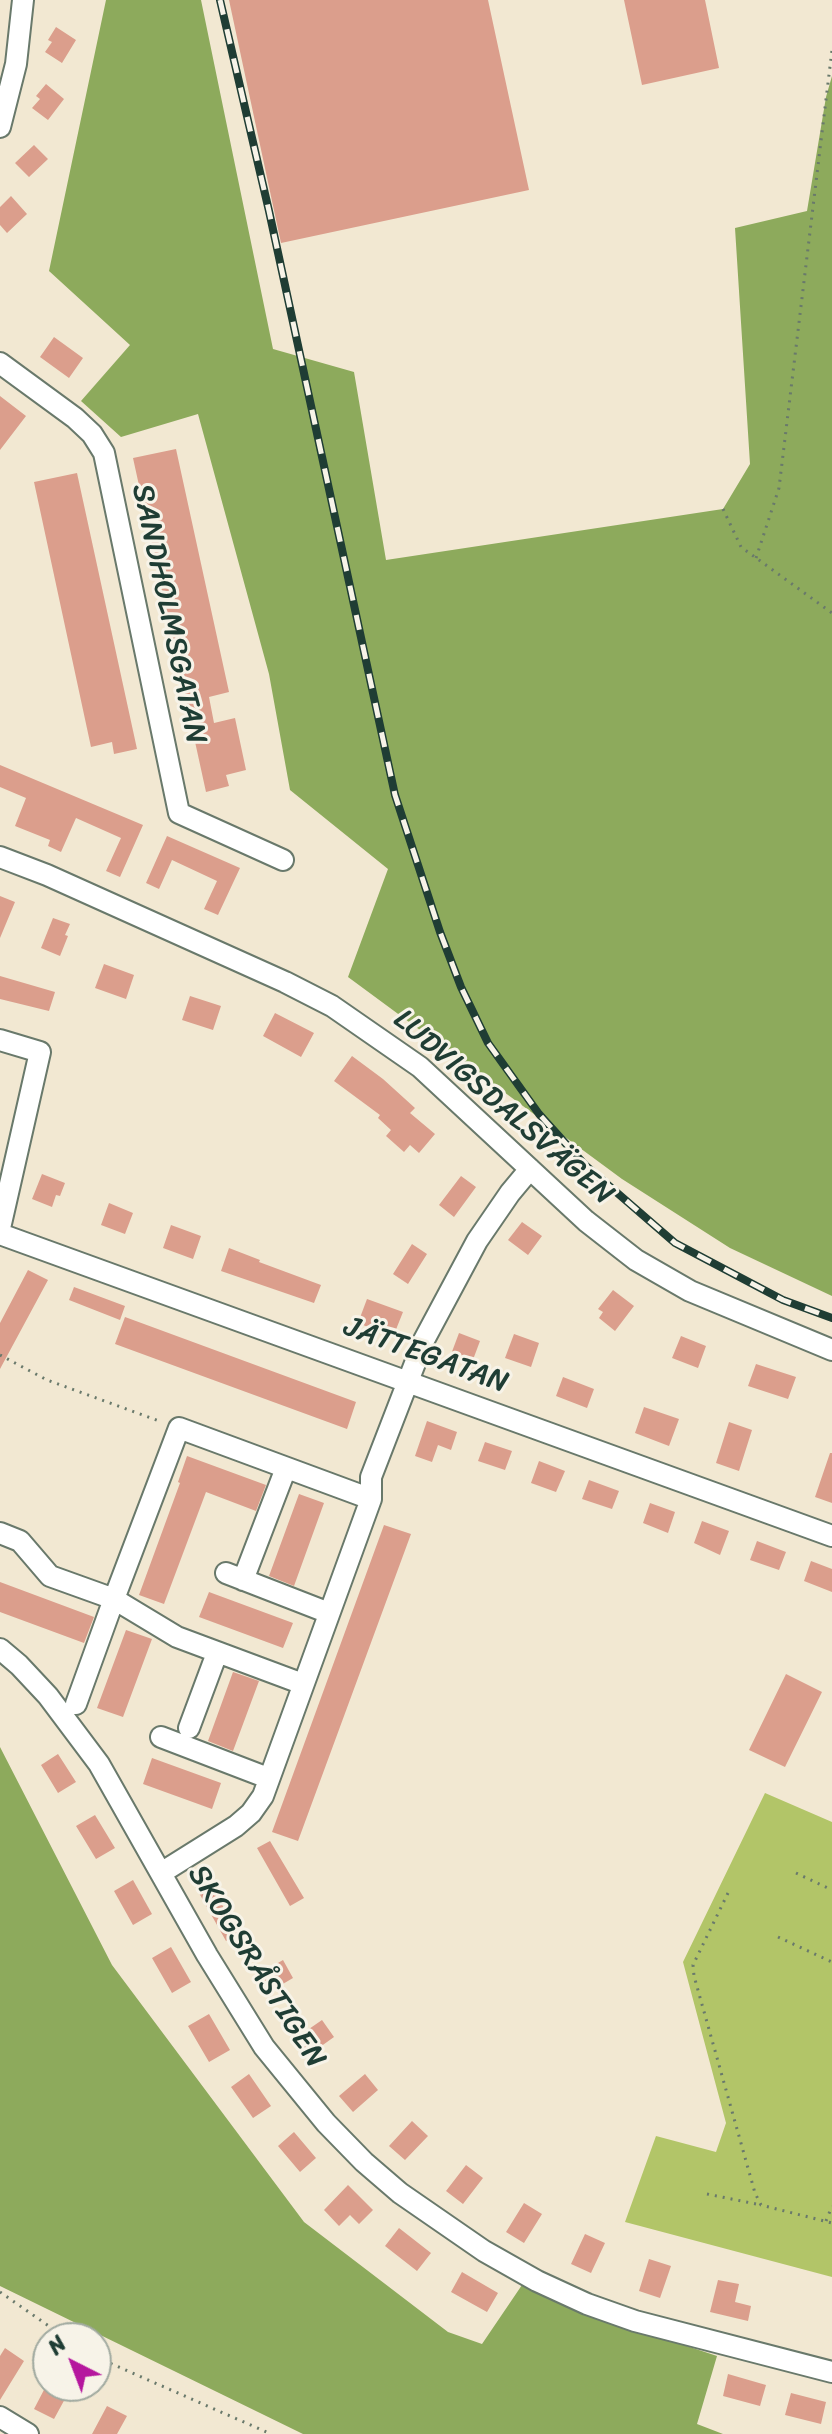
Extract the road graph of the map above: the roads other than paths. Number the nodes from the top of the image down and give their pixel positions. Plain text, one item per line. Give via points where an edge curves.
1 (23, 0) edge
2 (3, 103) edge
3 (0, 127) edge
4 (0, 363) edge
5 (0, 857) edge
6 (283, 860) dead end
7 (0, 1040) edge
8 (530, 1169) junction
9 (0, 1231) edge
10 (832, 1350) edge
11 (408, 1381) junction
12 (286, 1468) junction
13 (371, 1499) junction
14 (0, 1533) edge
15 (832, 1536) edge
16 (114, 1599) junction
17 (329, 1613) junction
18 (0, 1649) edge
19 (217, 1653) junction
20 (303, 1684) junction
21 (76, 1704) dead end
22 (189, 1728) dead end
23 (161, 1737) dead end
24 (268, 1778) junction
25 (161, 1873) junction
26 (832, 2372) edge
27 (0, 2417) edge
28 (28, 2434) edge

1 - 2 street via 16,64
2 - 3 street
4 - 6 street, SANDHOLMSGATAN via 75,418 104,453 179,813
5 - 8 street, LUDVIGSDALSVÄGEN via 332,1006 420,1067
7 - 9 street via 40,1052
8 - 10 street, LUDVIGSDALSVÄGEN via 636,1260 690,1291
8 - 11 street via 477,1241
9 - 11 street, JÄTTEGATAN
11 - 13 street via 371,1477
11 - 15 street, JÄTTEGATAN
12 - 13 street
12 - 16 street via 179,1428
12 - 17 street via 235,1576
13 - 17 street
14 - 16 street via 20,1541 50,1576
16 - 19 street via 177,1637
16 - 21 street
17 - 20 street
18 - 25 street, SKOGSRÅSTIGEN via 74,1728
19 - 20 street
19 - 22 street
20 - 24 street
23 - 24 street
24 - 25 street via 251,1813
25 - 26 street, SKOGSRÅSTIGEN via 264,2047 326,2123 400,2193 484,2251 587,2304
27 - 28 street

